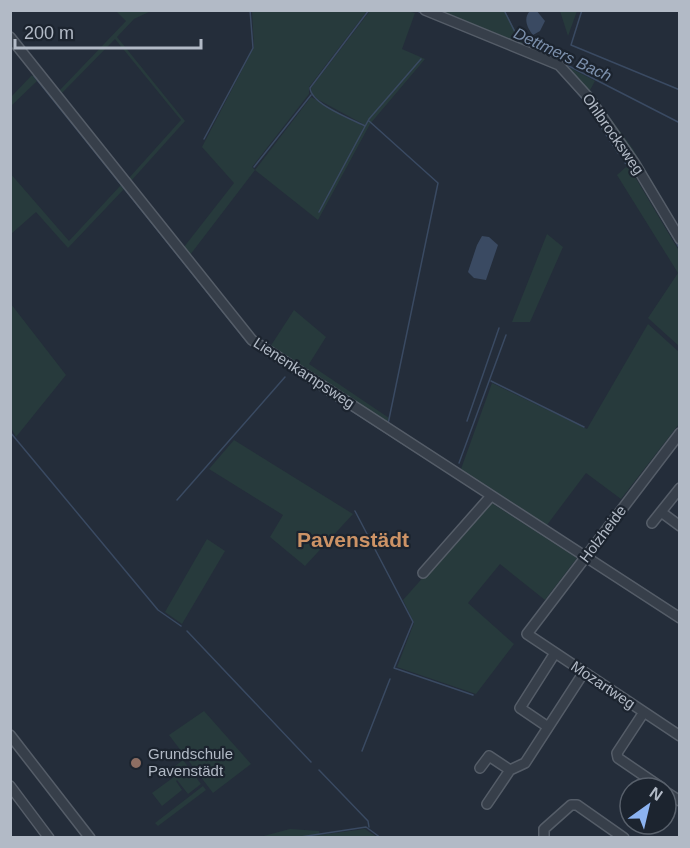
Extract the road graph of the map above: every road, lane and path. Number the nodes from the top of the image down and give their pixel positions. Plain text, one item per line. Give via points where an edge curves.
1 (425, 10) edge
2 (10, 37) edge
3 (680, 239) edge
4 (680, 433) edge
5 (680, 488) edge
6 (491, 496) junction
7 (661, 512) junction
8 (652, 523) dead end
9 (680, 526) edge
10 (585, 557) junction
11 (423, 573) dead end
12 (680, 618) edge
13 (527, 634) joint
14 (555, 653) junction
15 (584, 672) junction
16 (644, 712) junction
17 (548, 727) junction
18 (10, 735) edge
19 (680, 736) edge
20 (480, 768) dead end
21 (510, 770) junction
22 (644, 776) edge
23 (10, 786) edge
24 (14, 798) edge
25 (487, 804) dead end
26 (608, 833) edge
27 (50, 837) edge
28 (90, 837) edge
29 (544, 837) edge
30 (624, 837) edge

1 - 3 street, Ohlbrocksweg via 551,61 566,71 590,98 635,164
2 - 6 street, Lienenkampsweg via 252,340
4 - 10 street, Holzheide
5 - 7 street
6 - 10 street, Lienenkampsweg
6 - 11 street
7 - 8 street
7 - 9 street
10 - 12 street, Lienenkampsweg
10 - 13 street, Holzheide
13 - 14 street, Mozartweg
14 - 15 street, Mozartweg
14 - 17 street via 520,708
15 - 16 street, Mozartweg
15 - 17 street
16 - 19 street, Mozartweg
16 - 22 street via 617,753 618,758
17 - 21 street via 525,763
18 - 28 street
20 - 21 street via 489,756
21 - 25 street
23 - 24 street
24 - 27 street
26 - 29 street via 577,805 571,805 544,829
26 - 30 street

